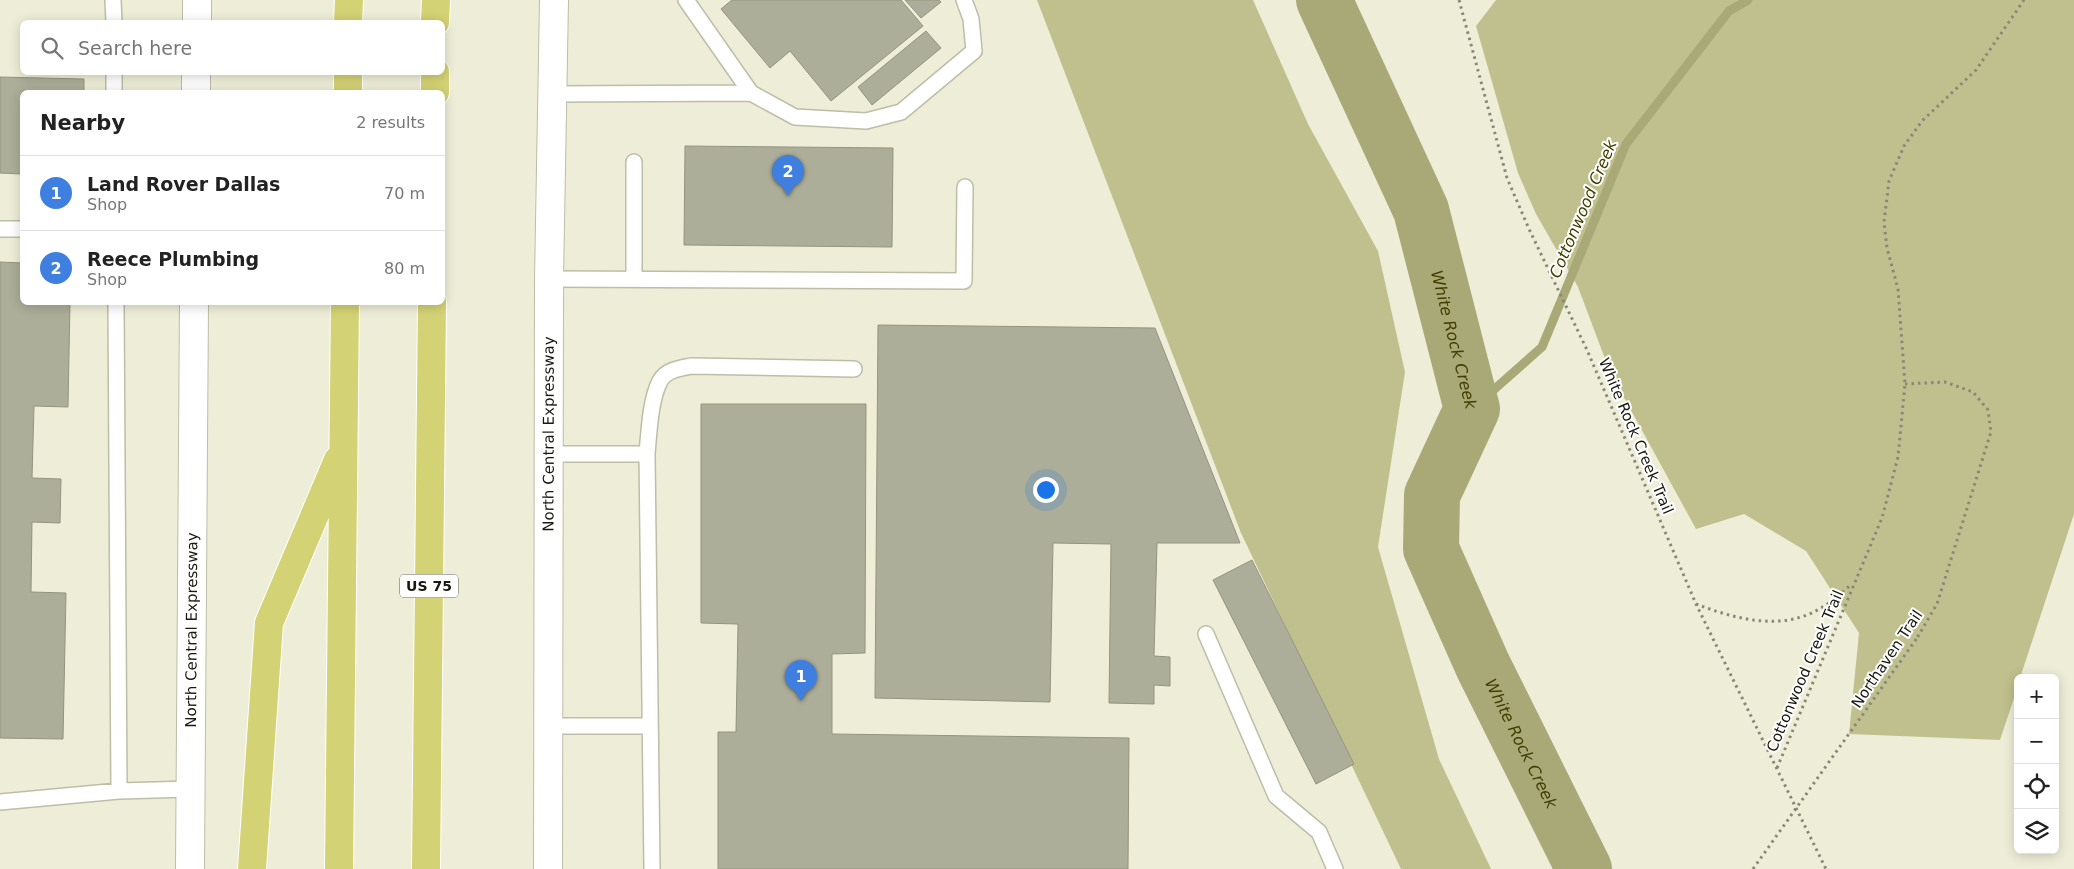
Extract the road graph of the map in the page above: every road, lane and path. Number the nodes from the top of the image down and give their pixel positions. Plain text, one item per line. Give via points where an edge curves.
1 (114, 0) edge
2 (197, 0) edge
3 (349, 0) edge
4 (436, 0) edge
5 (554, 0) edge
6 (686, 0) edge
7 (964, 0) edge
8 (1458, 0) edge
9 (2024, 0) edge
10 (114, 20) edge
11 (197, 20) edge
12 (348, 20) edge
13 (435, 20) edge
14 (114, 75) edge
15 (196, 75) edge
16 (348, 75) edge
17 (435, 75) edge
18 (114, 90) edge
19 (196, 90) edge
20 (348, 90) edge
21 (434, 90) edge
22 (751, 93) junction
23 (552, 94) junction
24 (634, 162) dead end
25 (965, 187) dead end
26 (0, 229) edge
27 (20, 229) edge
28 (549, 278) junction
29 (634, 279) junction
30 (116, 305) edge
31 (194, 305) edge
32 (345, 305) edge
33 (432, 305) edge
34 (854, 369) dead end
35 (1905, 384) junction
36 (344, 447) junction
37 (549, 454) junction
38 (647, 454) junction
39 (1854, 583) junction
40 (1696, 604) junction
41 (1206, 634) dead end
42 (548, 726) junction
43 (650, 726) junction
44 (1776, 768) junction
45 (191, 789) junction
46 (119, 791) junction
47 (0, 802) edge
48 (190, 869) edge
49 (252, 869) edge
50 (339, 869) edge
51 (426, 869) edge
52 (548, 869) edge
53 (652, 869) edge
54 (1335, 869) edge
55 (1753, 869) edge
56 (1826, 869) edge

1 - 10 lane
2 - 11 main road
3 - 12 highway
4 - 13 highway
5 - 23 main road, North Central Expressway
6 - 22 lane
7 - 22 lane via 971,19 974,51 901,112 866,121 795,116
8 - 40 path, White Rock Creek Trail via 1507,178 1587,350
9 - 35 path, Cottonwood Creek Trail via 1976,70 1922,121 1904,146 1888,182 1884,222 1898,289
14 - 18 lane
15 - 19 main road
16 - 20 highway
17 - 21 highway
22 - 23 lane
23 - 28 main road, North Central Expressway
24 - 29 lane
25 - 29 lane via 964,281
26 - 27 lane
28 - 29 lane
28 - 37 main road, North Central Expressway
30 - 46 lane
31 - 45 main road, North Central Expressway
32 - 36 highway
33 - 51 highway, US 75
34 - 38 lane via 691,366 674,369 661,380 653,405
35 - 39 path, Cottonwood Creek Trail via 1898,457 1882,518
35 - 55 path, Northaven Trail, bridge via 1946,382 1973,392 1988,410 1992,432 1937,604 1918,638
36 - 49 highway via 269,623
36 - 50 highway
37 - 38 lane
37 - 42 main road, North Central Expressway
38 - 43 lane
39 - 40 path, Cottonwood Creek Trail via 1820,609 1793,619 1760,622
39 - 44 path, Cottonwood Creek Trail
40 - 44 path, White Rock Creek Trail
41 - 54 lane via 1276,796 1319,832
42 - 43 lane
42 - 52 main road, North Central Expressway
43 - 53 lane
44 - 56 path, White Rock Creek Trail
45 - 46 lane
45 - 48 main road, North Central Expressway
46 - 47 lane

